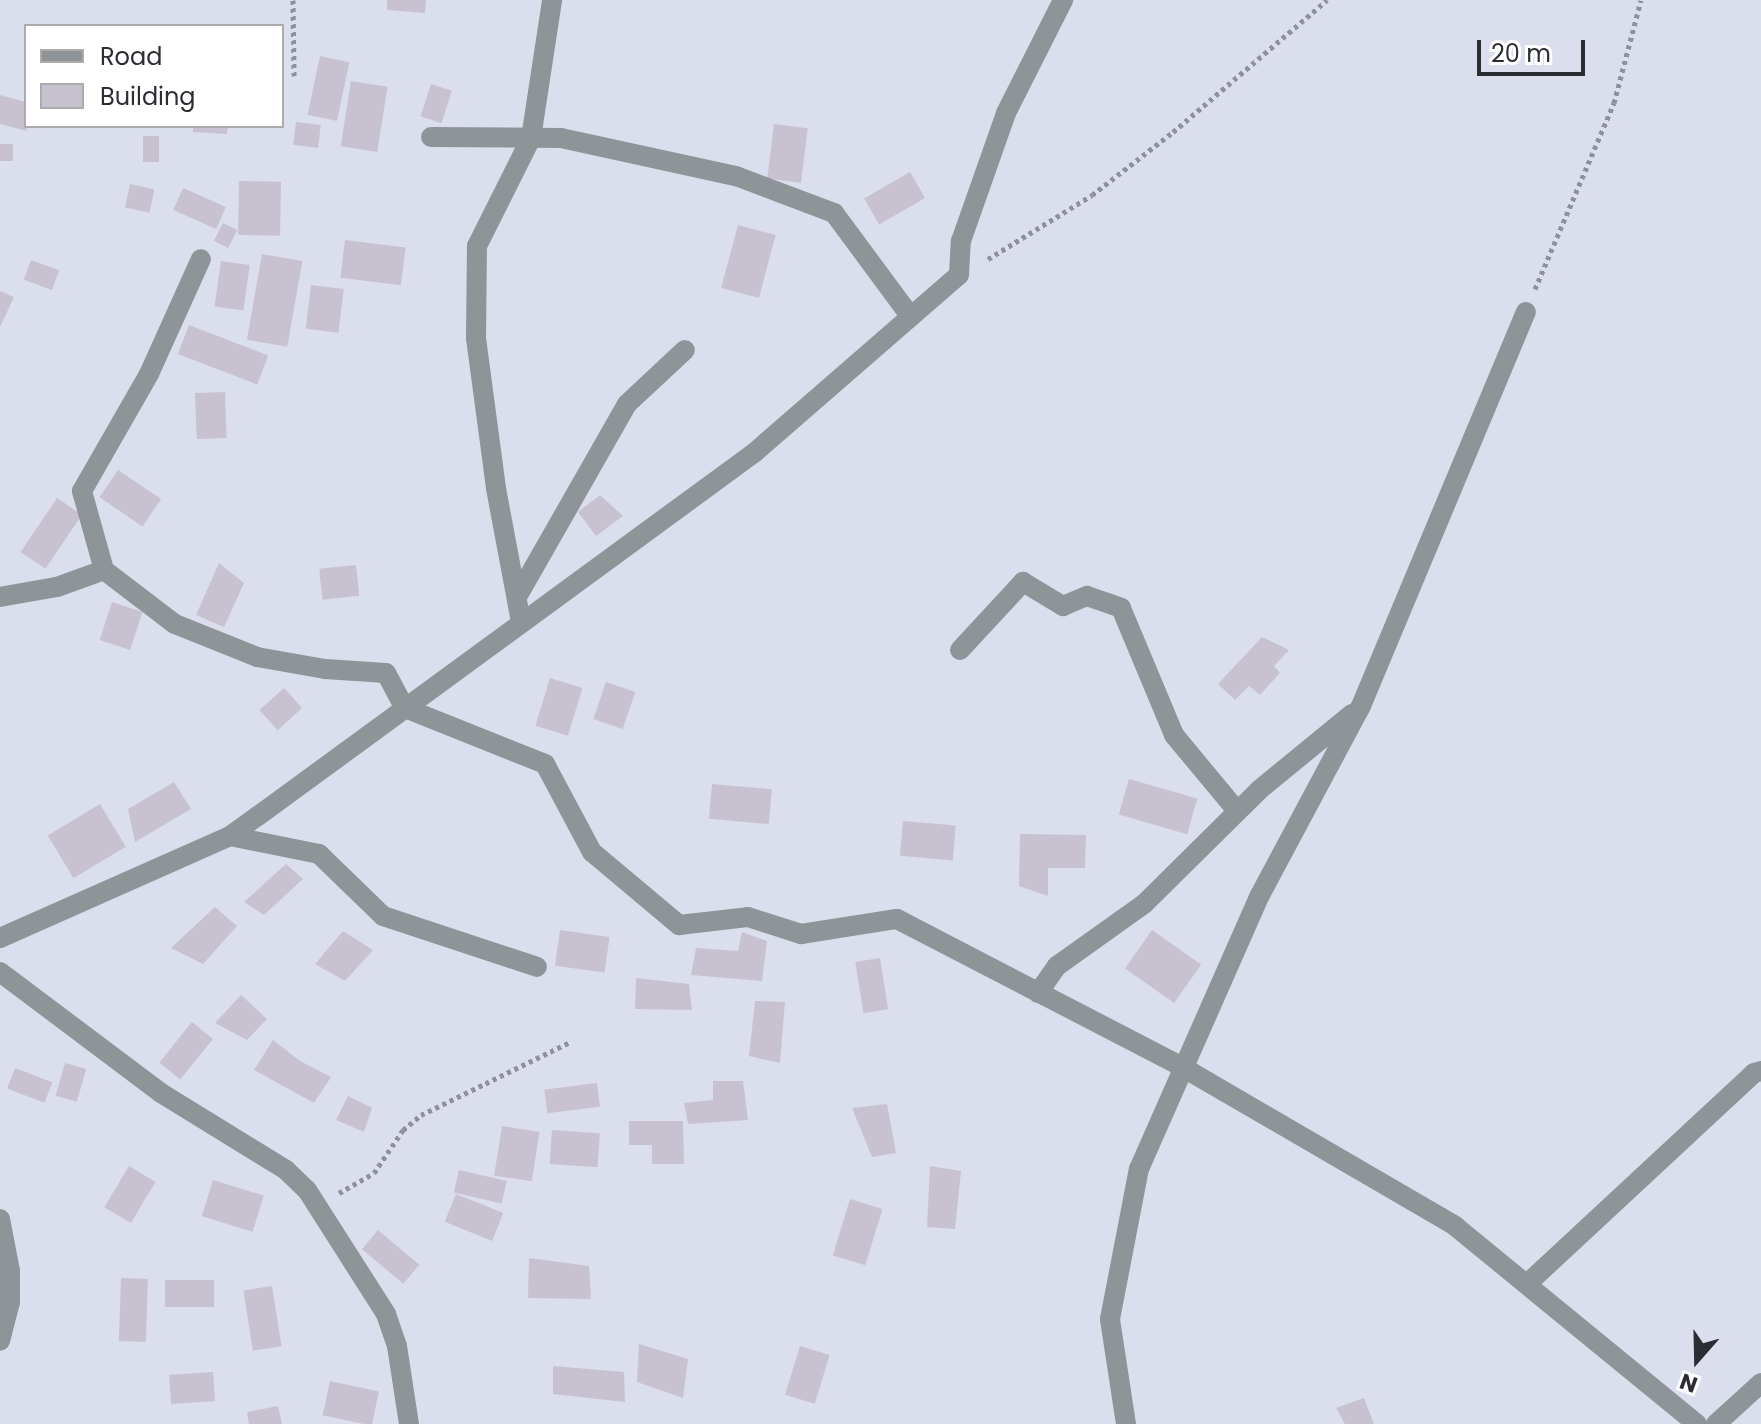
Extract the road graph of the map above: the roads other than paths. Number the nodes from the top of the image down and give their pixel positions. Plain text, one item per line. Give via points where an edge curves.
1 (552, 0) edge
2 (1063, 0) edge
3 (431, 137) dead end
4 (531, 138) junction
5 (201, 259) dead end
6 (1526, 312) road end
7 (911, 317) junction
8 (685, 350) dead end
9 (104, 570) junction
10 (0, 597) edge
11 (517, 597) junction
12 (521, 622) junction
13 (960, 650) dead end
14 (1361, 706) junction
15 (405, 708) junction
16 (1237, 811) junction
17 (230, 836) junction
18 (0, 938) edge
19 (537, 967) dead end
20 (1, 979) edge
21 (1038, 993) junction
22 (1184, 1068) junction
23 (1761, 1071) edge
24 (0, 1219) edge
25 (1527, 1284) junction
26 (0, 1341) edge
27 (1761, 1383) edge
28 (409, 1424) edge
29 (1126, 1424) edge
30 (1697, 1424) edge
31 (1716, 1424) edge

1 - 4 street
2 - 7 street via 1006,113 961,241 959,275
3 - 4 street
4 - 7 street via 561,138 736,176 834,213
4 - 11 street via 477,246 476,338
5 - 9 street via 149,374 82,491
6 - 14 street
7 - 12 street via 754,453
8 - 11 street via 627,404
9 - 10 street via 57,587
9 - 15 street via 175,624 257,657 386,673
11 - 12 street
12 - 15 street
13 - 16 street via 1023,582 1063,606 1087,596 1121,608 1174,735
14 - 16 street
14 - 22 street via 1260,895
15 - 17 street
15 - 21 street via 545,764 592,852 679,925 748,917 801,934 897,919
16 - 21 street via 1144,904 1057,966
17 - 18 street
17 - 19 street via 319,854 383,916
20 - 28 street via 161,1093 286,1170 307,1190 386,1314 397,1346
21 - 22 street
22 - 25 street via 1455,1226
22 - 29 street via 1139,1169 1110,1319
23 - 25 street
24 - 26 street via 10,1271 10,1302
25 - 30 street
27 - 31 street

